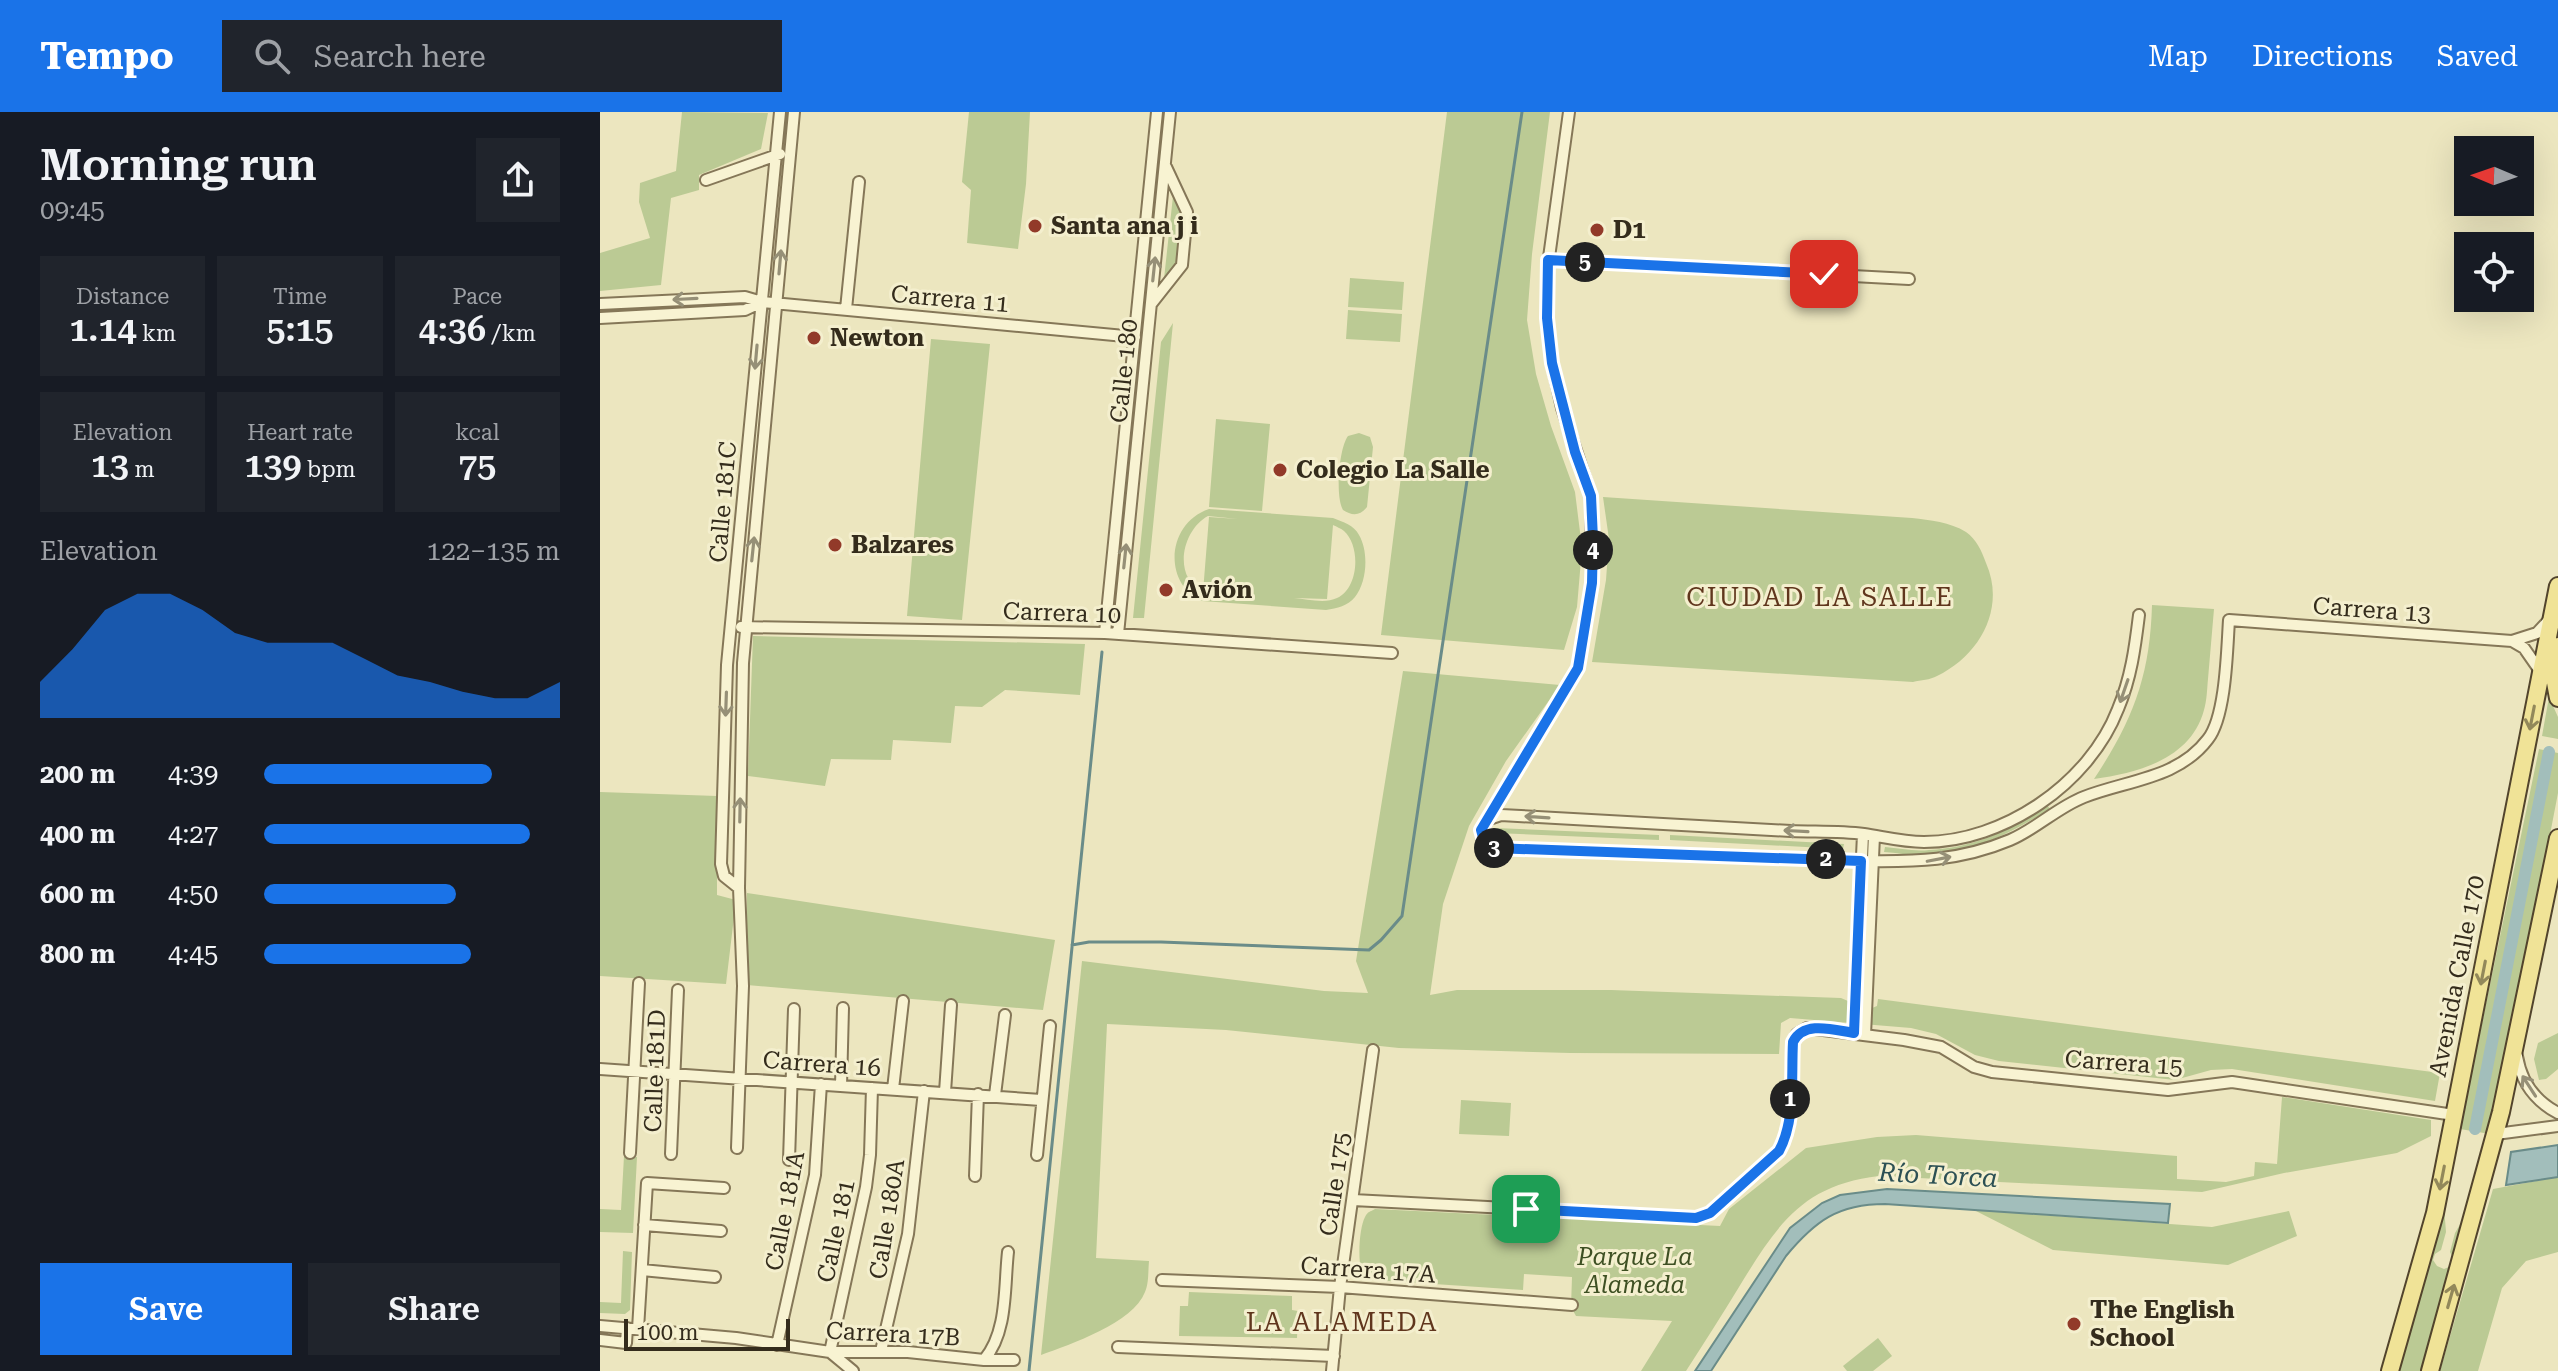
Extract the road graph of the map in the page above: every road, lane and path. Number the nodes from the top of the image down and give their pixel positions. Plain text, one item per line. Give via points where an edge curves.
1 (780, 112) edge
2 (794, 112) edge
3 (1157, 112) edge
4 (1170, 112) edge
5 (1569, 112) edge
6 (790, 151) junction
7 (776, 156) junction
8 (1164, 164) junction
9 (706, 180) dead end
10 (859, 182) dead end
11 (1548, 260) junction
12 (1909, 279) dead end
13 (762, 302) junction
14 (776, 302) junction
15 (600, 304) edge
16 (1150, 305) junction
17 (846, 309) junction
18 (600, 318) edge
19 (1135, 337) junction
20 (2558, 586) edge
21 (2139, 615) dead end
22 (2552, 617) junction
23 (731, 626) junction
24 (746, 627) junction
25 (1105, 633) junction
26 (1118, 634) junction
27 (2512, 641) junction
28 (2558, 646) edge
29 (1392, 653) dead end
30 (2541, 674) junction
31 (2558, 698) edge
32 (2081, 798) junction
33 (2044, 800) junction
34 (1481, 830) junction
35 (1868, 835) junction
36 (2558, 838) edge
37 (1867, 861) junction
38 (739, 888) junction
39 (639, 983) dead end
40 (678, 990) dead end
41 (903, 1001) dead end
42 (951, 1005) dead end
43 (843, 1008) dead end
44 (794, 1009) dead end
45 (1005, 1015) dead end
46 (1050, 1026) dead end
47 (1860, 1034) junction
48 (2516, 1049) junction
49 (1373, 1050) dead end
50 (600, 1069) edge
51 (635, 1072) junction
52 (675, 1074) junction
53 (739, 1079) junction
54 (791, 1082) junction
55 (821, 1084) junction
56 (841, 1086) junction
57 (872, 1088) junction
58 (893, 1089) junction
59 (924, 1091) junction
60 (945, 1092) junction
61 (978, 1094) junction
62 (995, 1095) junction
63 (1041, 1100) junction
64 (2558, 1113) edge
65 (2454, 1115) junction
66 (2558, 1126) edge
67 (2496, 1134) junction
68 (737, 1148) dead end
69 (630, 1153) dead end
70 (671, 1154) dead end
71 (1037, 1155) dead end
72 (789, 1160) dead end
73 (975, 1176) dead end
74 (724, 1188) dead end
75 (1353, 1200) junction
76 (644, 1225) junction
77 (721, 1231) dead end
78 (1008, 1252) dead end
79 (642, 1270) junction
80 (715, 1277) dead end
81 (1162, 1280) dead end
82 (1340, 1287) junction
83 (1572, 1305) dead end
84 (600, 1326) edge
85 (633, 1329) junction
86 (600, 1340) edge
87 (777, 1345) junction
88 (1118, 1347) dead end
89 (881, 1351) junction
90 (830, 1352) junction
91 (1334, 1356) junction
92 (984, 1360) junction
93 (1014, 1360) dead end
94 (853, 1371) edge
95 (1332, 1371) edge
96 (2390, 1371) edge
97 (2430, 1371) edge

1 - 7 street, Calle 181C
2 - 6 street, Calle 181C
3 - 19 street, Calle 180
4 - 8 street, Calle 180
5 - 11 street
6 - 7 street
14 -> 6 street, Calle 181C
7 - 9 street
7 - 13 street, Calle 181C
16 -> 8 street, Calle 180
8 - 16 street via 1187,212 1182,265
10 - 17 street
11 - 12 street
11 - 34 street via 1552,363 1591,496 1589,611 1578,668
13 - 14 street, Carrera 11
13 -> 15 street, Carrera 11 via 745,297
13 - 18 street, Carrera 11 via 745,310
13 -> 23 street, Calle 181C
14 - 17 street, Carrera 11
24 -> 14 street, Calle 181C
26 -> 16 street, Calle 180
17 - 19 street, Carrera 11
19 - 25 street, Calle 180
20 - 22 main road, Avenida Calle 170
21 -> 33 street via 2133,665 2117,713 2091,756
22 - 27 street via 2537,633
22 - 30 main road, Avenida Calle 170
23 - 24 street, Carrera 10
23 -> 38 street, Calle 181C via 721,864 724,876
24 - 25 street, Carrera 10
38 -> 24 street, Calle 181C
25 - 26 street, Carrera 10
26 - 29 street, Carrera 10
27 - 30 street via 2532,657
27 - 32 street, Carrera 13 via 2229,620 2219,717 2209,738 2168,770
28 - 31 main road
30 -> 65 main road, Avenida Calle 170
32 - 33 street
37 -> 32 street via 1922,862 1974,852 2012,839
33 - 35 street via 2015,819 1968,838 1925,842
35 -> 34 street via 1501,815
34 - 37 street via 1493,848
35 - 37 street
36 - 48 main road
37 - 47 street
38 - 53 street, Calle 181C
39 - 51 street
40 - 52 street, Calle 181D
41 - 58 street
42 - 60 street
43 - 56 street
44 - 54 street
45 - 62 street
46 - 63 street
47 - 65 street, Carrera 15 via 1941,1047 1992,1072 2168,1090 2232,1082
47 - 75 street, Carrera 15 via 1807,1028 1797,1034 1789,1124 1779,1151 1710,1213 1696,1218
64 -> 48 street via 2526,1084
48 - 67 main road
49 - 75 street, Calle 175
50 - 51 street, Carrera 16
51 - 52 street, Carrera 16
51 - 69 street
52 - 53 street, Carrera 16
52 - 70 street, Calle 181D
53 - 54 street, Carrera 16
53 - 68 street, Calle 181C
54 - 55 street, Carrera 16
54 - 72 street
55 - 56 street, Carrera 16
55 - 87 street, Calle 181A via 815,1175
56 - 57 street, Carrera 16
57 - 58 street, Carrera 16
57 - 90 street, Calle 181 via 866,1187
58 - 59 street, Carrera 16
59 - 60 street, Carrera 16
59 - 89 street, Calle 180A via 908,1234
60 - 61 street, Carrera 16
61 - 62 street, Carrera 16
61 - 73 street
62 - 63 street, Carrera 16
63 - 71 street
65 -> 96 main road, Avenida Calle 170 via 2428,1240
66 - 67 street
97 -> 67 main road
74 - 76 street via 647,1183
75 - 82 street, Calle 175
76 - 77 street
76 - 79 street
78 - 92 street via 1000,1328
79 - 80 street
79 - 85 street
81 - 82 street, Carrera 17A
82 - 83 street, Carrera 17A
82 - 91 street, Calle 175
84 - 85 street, Carrera 17B
85 - 86 street via 626,1343
85 - 87 street, Carrera 17B
87 - 90 street, Carrera 17B
88 - 91 street
89 - 90 street, Carrera 17B
89 - 92 street, Carrera 17B
90 - 94 street
91 - 95 street, Calle 175
92 - 93 street, Carrera 17B

